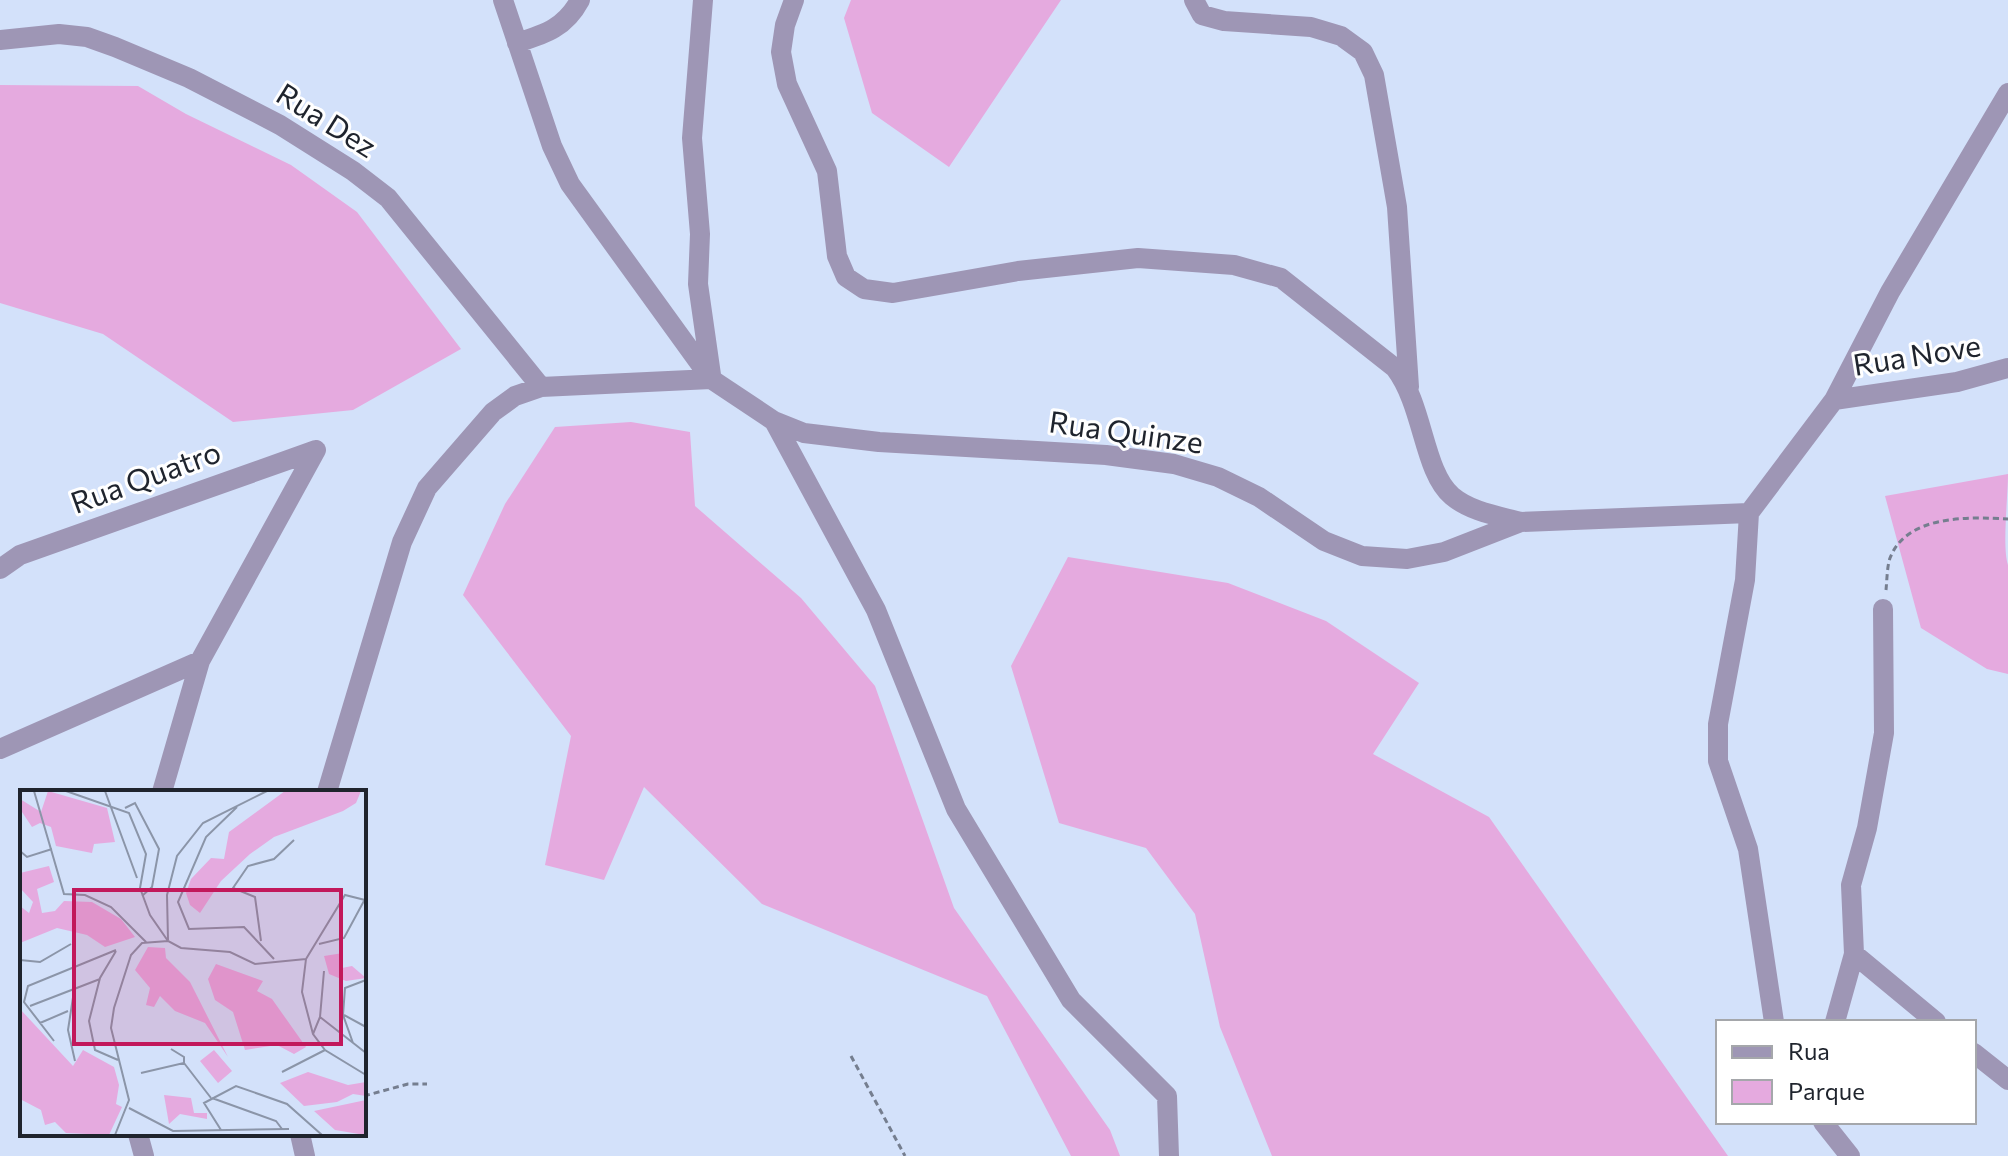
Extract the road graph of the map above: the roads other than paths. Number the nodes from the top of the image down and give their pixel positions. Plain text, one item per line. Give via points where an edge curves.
1 (503, 0) edge
2 (580, 0) edge
3 (703, 0) edge
4 (794, 0) edge
5 (1194, 0) edge
6 (0, 40) edge
7 (517, 43) junction
8 (2008, 93) edge
9 (2008, 368) edge
10 (711, 379) junction
11 (541, 387) junction
12 (1409, 387) junction
13 (1834, 400) junction
14 (774, 421) junction
15 (1749, 513) junction
16 (1521, 522) junction
17 (0, 569) edge
18 (1883, 609) road end
19 (200, 661) junction
20 (1, 751) edge
21 (163, 790) edge
22 (328, 790) edge
23 (1854, 954) junction
24 (1774, 1020) edge
25 (1836, 1020) edge
26 (1934, 1020) edge
27 (1976, 1055) edge
28 (2008, 1080) edge
29 (1825, 1124) edge
30 (139, 1136) edge
31 (300, 1136) edge
32 (144, 1156) edge
33 (305, 1156) edge
34 (1169, 1156) edge
35 (1850, 1156) edge

1 - 7 street
2 - 7 street via 553,32
3 - 10 street via 692,138 700,234 698,284
4 - 12 street via 781,52 787,84 827,171 837,256 846,277 864,289 893,293 1018,271 1138,258 1234,265 1281,278 1395,368
5 - 12 street via 1202,15 1311,27 1341,36 1363,52 1374,75 1397,207
6 - 11 street, Rua Dez via 59,34 115,47 267,118 353,171 388,198
7 - 10 street via 570,184
8 - 13 street via 1890,292
9 - 13 street, Rua Nove via 1957,382
10 - 11 street
10 - 14 street, Rua Quinze
11 - 22 street via 515,396 493,412 427,488 402,542
12 - 16 street via 1435,472 1451,495 1471,508
13 - 15 street
14 - 16 street, Rua Quinze via 804,433 879,442 1174,464 1232,483 1324,541 1362,556 1407,559 1444,552
14 - 34 street via 876,610 956,809 1071,1000 1167,1096
15 - 16 street
15 - 24 street via 1745,580 1718,724 1718,761 1748,849
17 - 19 street, Rua Quatro via 20,555 316,450
18 - 23 street via 1884,733 1851,885
19 - 20 street
19 - 21 street
23 - 25 street
23 - 26 street
27 - 28 street
29 - 35 street
30 - 32 street
31 - 33 street

